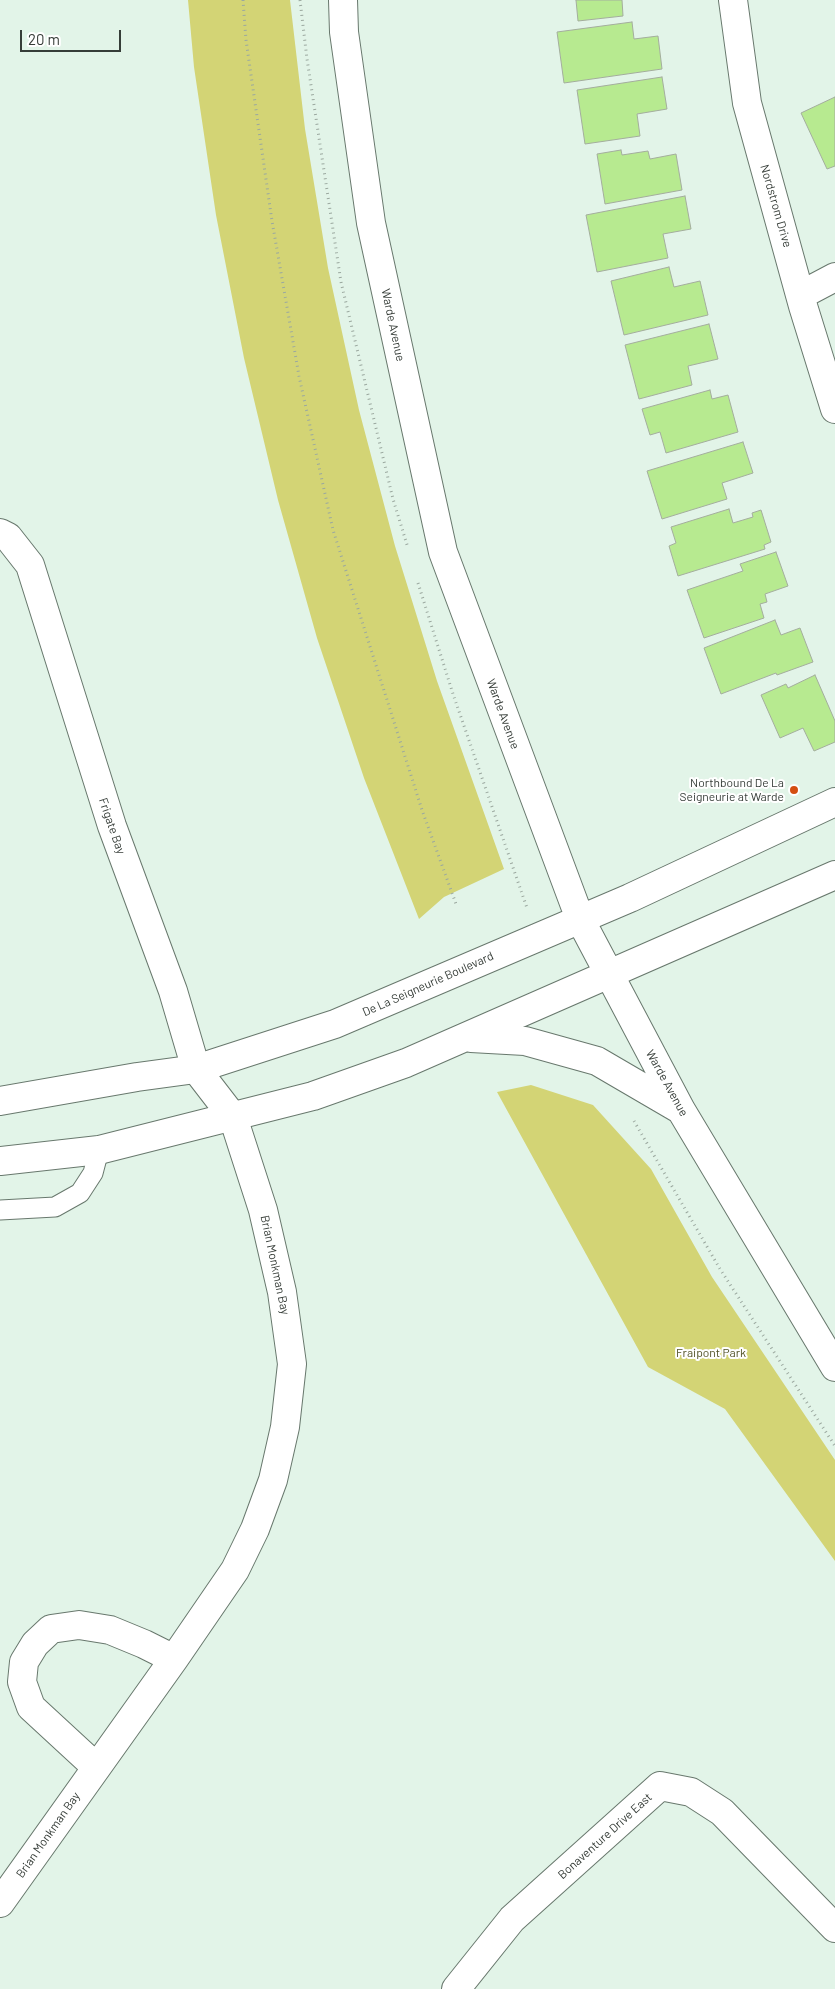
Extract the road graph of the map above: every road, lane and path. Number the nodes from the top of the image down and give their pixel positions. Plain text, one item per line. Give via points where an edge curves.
1 (243, 0) edge
2 (343, 0) edge
3 (733, 0) edge
4 (835, 277) edge
5 (801, 295) junction
6 (835, 409) edge
7 (0, 533) edge
8 (835, 802) edge
9 (835, 875) edge
10 (456, 904) dead end
11 (580, 919) junction
12 (609, 975) junction
13 (465, 1038) junction
14 (196, 1069) junction
15 (0, 1101) edge
16 (681, 1110) junction
17 (233, 1117) junction
18 (629, 1117) dead end
19 (100, 1150) junction
20 (0, 1161) edge
21 (0, 1210) edge
22 (835, 1367) edge
23 (835, 1446) edge
24 (174, 1659) junction
25 (96, 1768) junction
26 (0, 1903) edge
27 (835, 1928) edge
28 (456, 1989) edge

1 - 10 path via 272,221 299,376 333,530 422,810
2 - 11 street, Warde Avenue via 344,32 371,223 443,552
3 - 5 street, Nordstrom Drive via 747,103
4 - 5 street
5 - 6 street, Nordstrom Drive
7 - 14 street, Frigate Bay via 8,537 30,565 112,826 173,991
8 - 11 street, De La Seigneurie Boulevard
9 - 12 street
11 - 12 street, Warde Avenue
11 - 14 street, De La Seigneurie Boulevard via 335,1024
12 - 13 street
12 - 16 street, Warde Avenue
13 - 16 street via 525,1041 597,1061
13 - 17 street via 313,1096
14 - 15 street, De La Seigneurie Boulevard
14 - 17 street, Frigate Bay
16 - 22 street, Warde Avenue
17 - 19 street
17 - 24 street, Brian Monkman Bay via 263,1210 282,1292 292,1364 283,1436 273,1480 255,1529 235,1570
18 - 23 path via 635,1122 720,1269
19 - 20 street
19 - 21 lane via 93,1173 80,1192 55,1207
24 - 25 street, Brian Monkman Bay
24 - 25 street via 110,1630 78,1625 51,1629 35,1644 24,1662 22,1682 31,1707
25 - 26 street, Brian Monkman Bay
27 - 28 street, Bonaventure Drive East via 722,1812 691,1792 660,1786 512,1919

